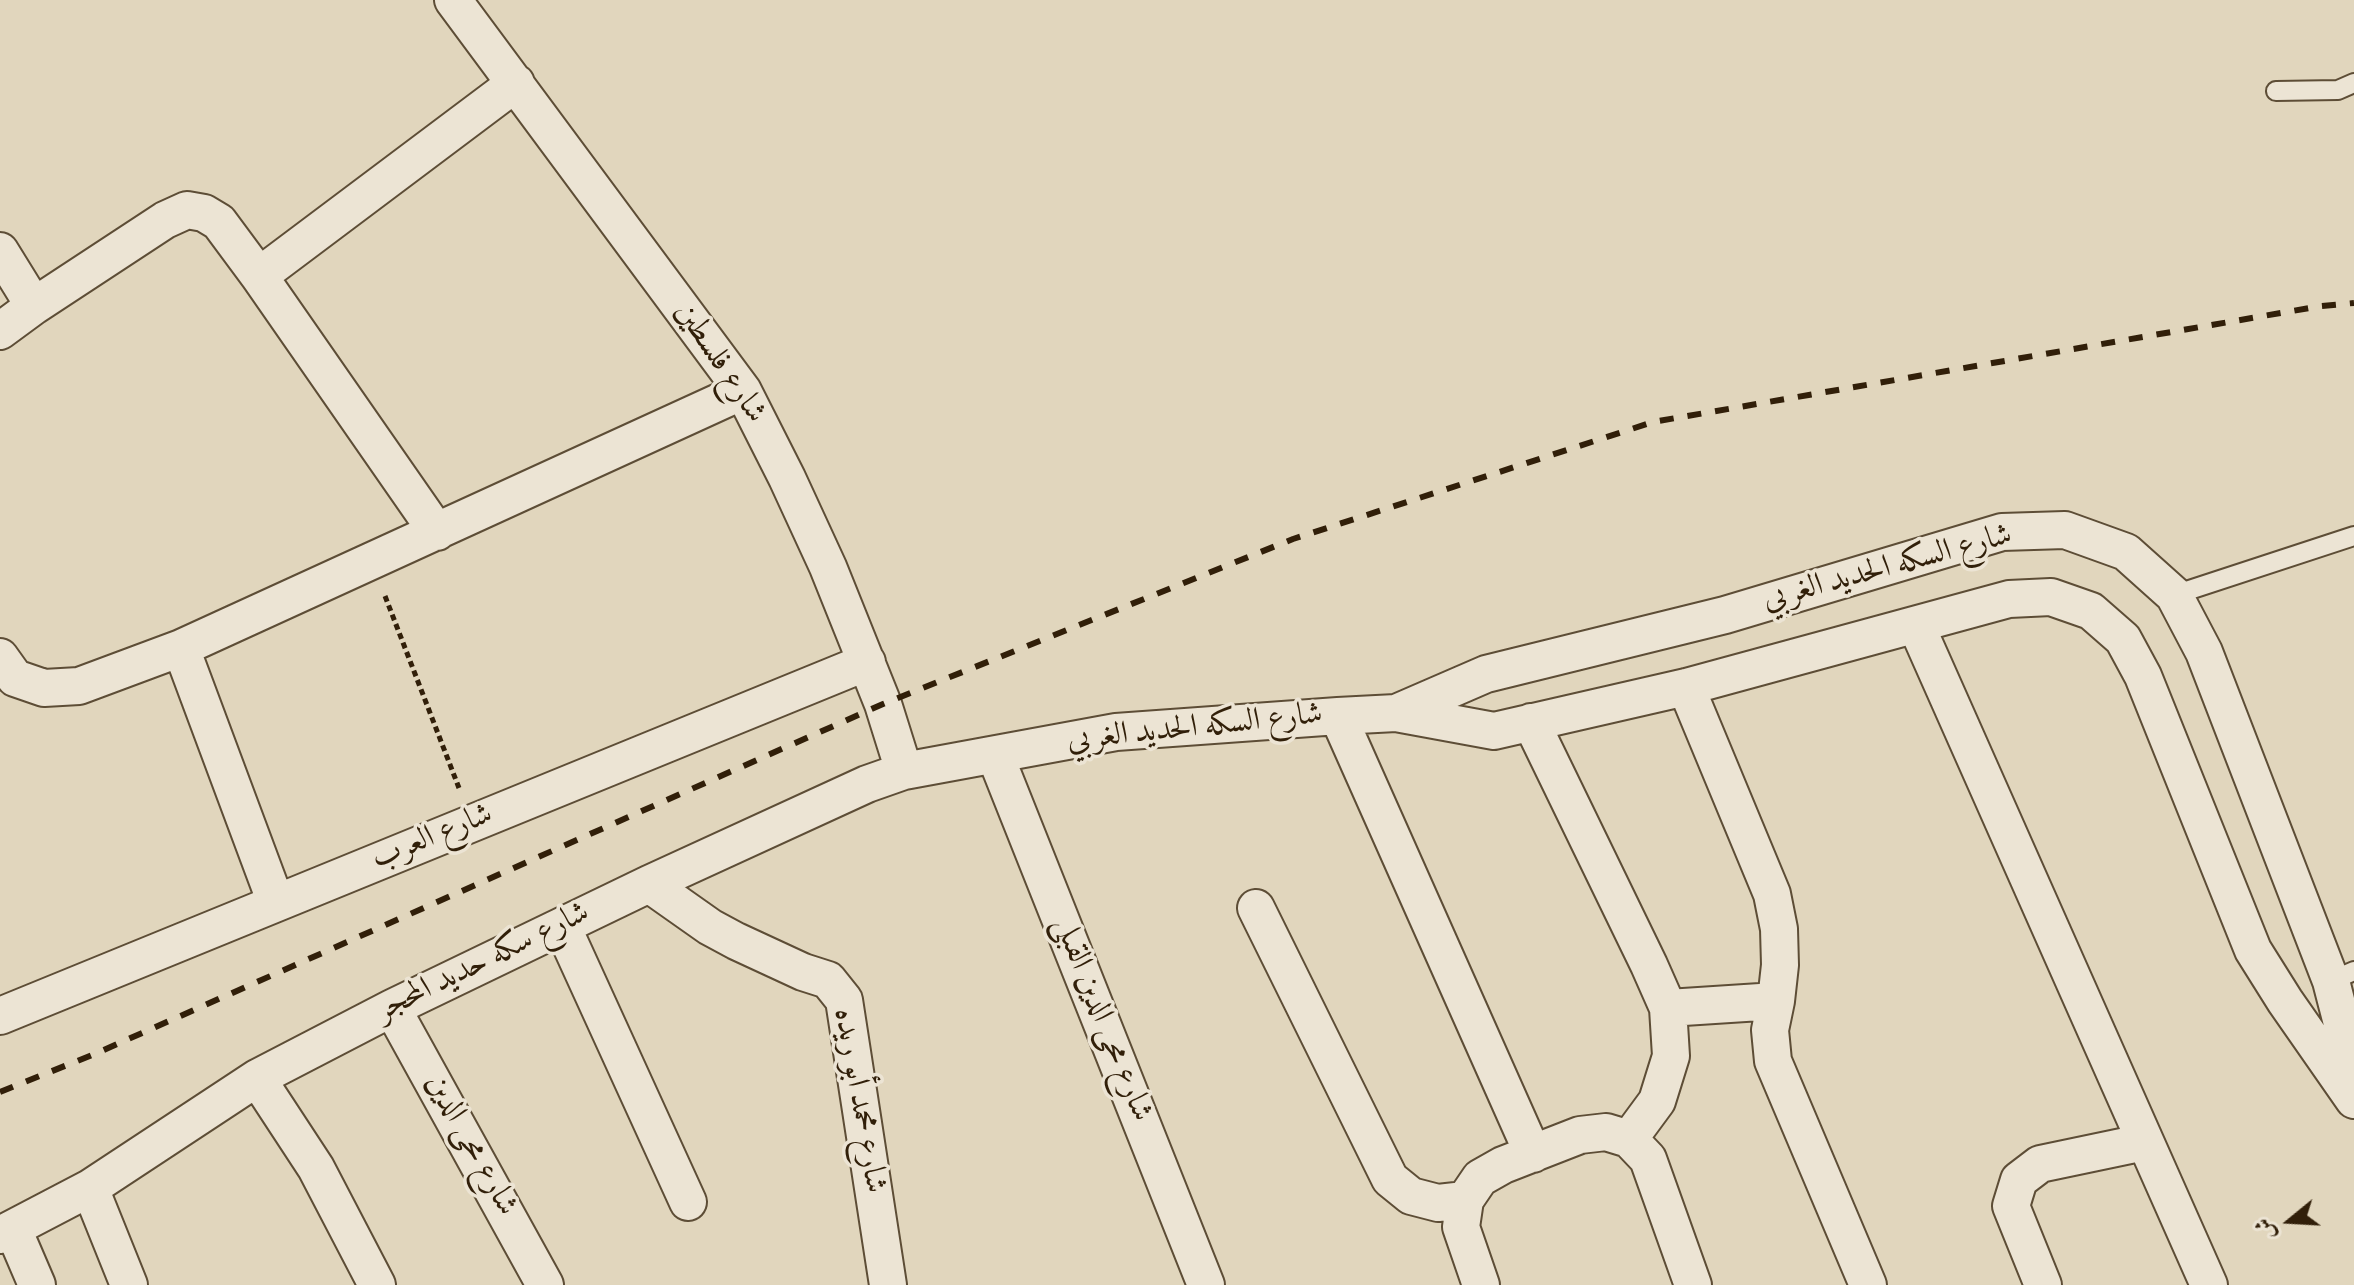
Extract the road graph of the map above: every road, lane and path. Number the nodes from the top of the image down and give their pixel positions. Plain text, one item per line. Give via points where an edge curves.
1 (453, 0) edge
2 (516, 83) junction
3 (2354, 83) edge
4 (2276, 91) dead end
5 (0, 251) edge
6 (259, 276) junction
7 (34, 306) junction
8 (0, 331) edge
9 (743, 391) junction
10 (437, 532) junction
11 (2354, 536) edge
12 (372, 561) junction
13 (2174, 595) junction
14 (1916, 625) junction
15 (181, 648) junction
16 (0, 657) edge
17 (867, 662) junction
18 (1686, 687) junction
19 (1396, 713) junction
20 (1338, 716) junction
21 (1531, 722) junction
22 (995, 755) junction
23 (904, 771) junction
24 (472, 823) junction
25 (649, 884) junction
26 (276, 903) junction
27 (1256, 908) dead end
28 (562, 926) junction
29 (2343, 976) edge
30 (1776, 1001) junction
31 (392, 1008) junction
32 (1668, 1008) junction
33 (0, 1016) edge
34 (257, 1078) junction
35 (2354, 1099) edge
36 (1629, 1139) junction
37 (2145, 1142) junction
38 (1533, 1154) junction
39 (90, 1188) junction
40 (1465, 1200) junction
41 (688, 1202) dead end
42 (7, 1232) edge
43 (883, 1284) edge
44 (37, 1285) edge
45 (129, 1285) edge
46 (377, 1285) edge
47 (545, 1285) edge
48 (1206, 1285) edge
49 (1481, 1285) edge
50 (1693, 1285) edge
51 (1868, 1285) edge
52 (2043, 1285) edge
53 (2209, 1285) edge

1 - 2 street, شارع فلسطين
2 - 6 street
2 - 9 street, شارع فلسطين
3 - 4 lane via 2338,90
5 - 7 street
6 - 7 street via 219,222 187,210
6 - 10 street
7 - 8 street
9 - 10 street
9 - 17 street, شارع فلسطين via 828,567
10 - 12 street
11 - 13 lane
12 - 15 street
12 - 24 path
13 - 19 street, شارع السكه الحديد الغربي via 2126,552 2065,530 2002,532 1725,615 1486,674
13 - 29 street, شارع السكه الحديد الغربي via 2204,652
14 - 18 street, شارع السكه الحديد الغربي
14 - 35 street, شارع السكه الحديد الغربي via 2009,599 2051,597 2091,611 2123,639 2143,676 2253,950
14 - 37 street
15 - 16 street via 68,687 44,688 15,678
15 - 26 street
17 - 23 street, شارع فلسطين
17 - 24 street, شارع العرب
18 - 21 street, شارع السكه الحديد الغربي
18 - 30 street via 1772,894 1779,929
19 - 20 street, شارع السكه الحديد الغربي
19 - 21 street, شارع السكه الحديد الغربي via 1494,731
20 - 22 street, شارع السكه الحديد الغربي via 1116,732
20 - 38 street
21 - 32 street
22 - 23 street, شارع سكه حديد المحجر
22 - 48 street, شارع محى الدين القبلى
23 - 25 street, شارع سكه حديد المحجر
24 - 26 street, شارع العرب
25 - 28 street, شارع سكه حديد المحجر
25 - 43 street, شارع محمد أبو ريده via 736,941 828,980 844,1000
26 - 33 street, شارع العرب
27 - 40 street via 1390,1179 1411,1196 1438,1203
28 - 31 street, شارع سكه حديد المحجر
28 - 41 street
29 - 35 street, شارع السكه الحديد الغربي
30 - 32 street
30 - 51 street via 1770,1030 1773,1061
31 - 34 street, شارع سكه حديد المحجر
31 - 47 street, شارع محى الدين
32 - 36 street via 1671,1056 1657,1101
34 - 39 street, شارع سكه حديد المحجر
34 - 46 street via 316,1168
36 - 38 street via 1606,1132 1580,1135
36 - 50 street via 1648,1159
37 - 52 street via 2040,1164 2019,1180 2011,1206
37 - 53 street
38 - 40 street via 1480,1178
39 - 42 street, شارع سكه حديد المحجر
39 - 45 street
40 - 49 street via 1461,1227
42 - 44 street

